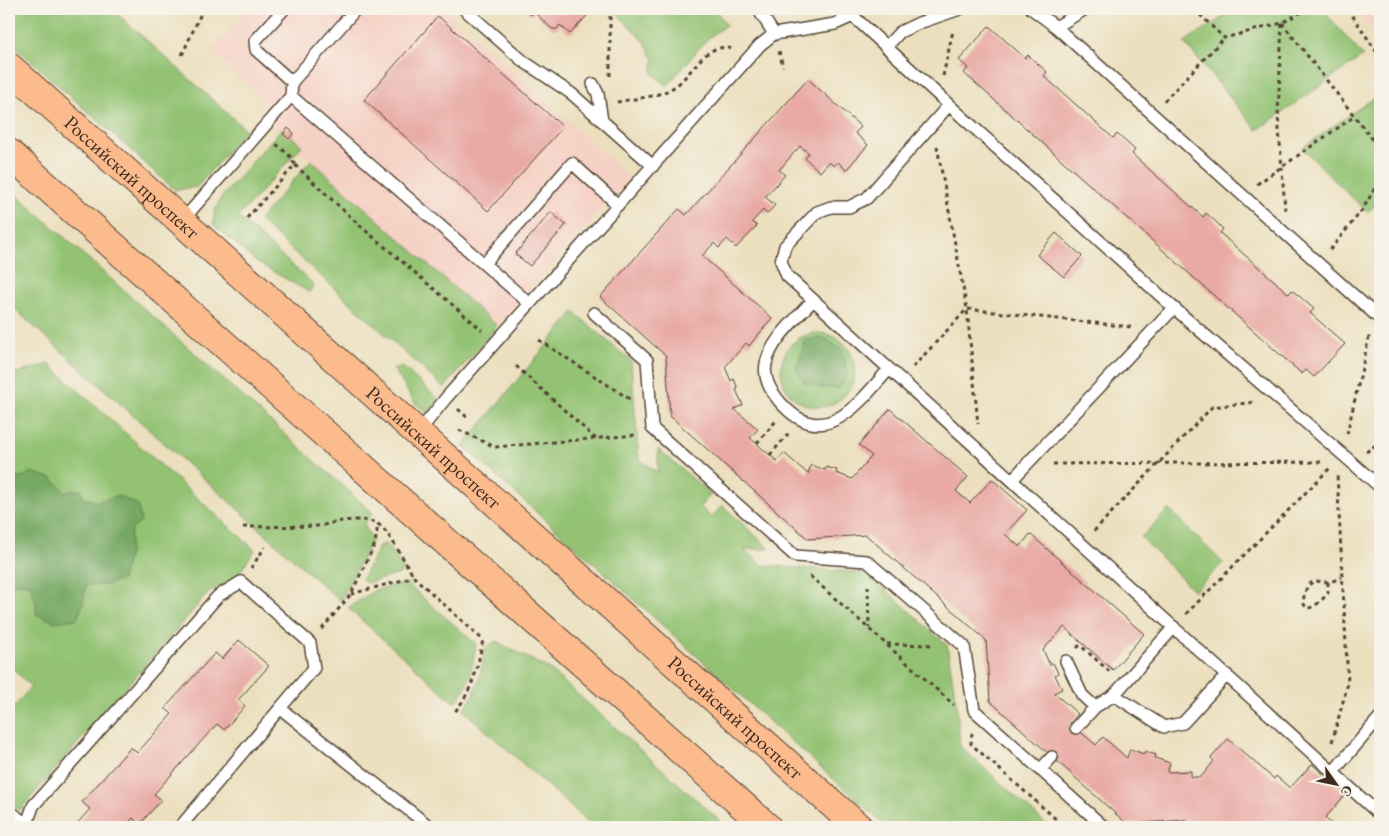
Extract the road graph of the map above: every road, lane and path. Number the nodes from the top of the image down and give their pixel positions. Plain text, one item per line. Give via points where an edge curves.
1 (203, 9) edge
2 (284, 9) edge
3 (356, 9) edge
4 (464, 9) edge
5 (610, 9) edge
6 (758, 9) edge
7 (959, 9) edge
8 (1032, 9) edge
9 (1085, 9) edge
10 (1194, 9) edge
11 (1306, 9) edge
12 (1348, 9) edge
13 (854, 12) edge
14 (1282, 23) junction
15 (1056, 27) junction
16 (774, 34) junction
17 (1224, 38) junction
18 (886, 47) junction
19 (182, 55) dead end
20 (752, 55) junction
21 (1380, 57) edge
22 (9, 67) edge
23 (292, 82) junction
24 (597, 94) junction
25 (291, 96) junction
26 (939, 96) junction
27 (949, 105) junction
28 (1152, 114) junction
29 (1355, 116) junction
30 (602, 121) junction
31 (933, 123) junction
32 (270, 138) dead end
33 (1380, 149) edge
34 (9, 153) edge
35 (295, 165) junction
36 (653, 166) junction
37 (1282, 167) junction
38 (1380, 179) edge
39 (1376, 186) junction
40 (1242, 195) junction
41 (1380, 198) edge
42 (618, 205) junction
43 (247, 218) dead end
44 (182, 222) junction
45 (1286, 235) junction
46 (484, 264) junction
47 (1318, 264) junction
48 (813, 300) junction
49 (530, 304) junction
50 (1174, 308) junction
51 (967, 309) junction
52 (594, 313) dead end
53 (1377, 316) edge
54 (1155, 330) junction
55 (539, 340) dead end
56 (497, 342) junction
57 (516, 366) dead end
58 (889, 369) junction
59 (901, 380) junction
60 (1278, 399) junction
61 (650, 402) junction
62 (787, 410) junction
63 (801, 419) junction
64 (652, 428) junction
65 (459, 430) dead end
66 (418, 434) junction
67 (596, 439) junction
68 (757, 444) dead end
69 (980, 452) junction
70 (770, 455) dead end
71 (1339, 458) junction
72 (1158, 463) junction
73 (1027, 464) junction
74 (1012, 480) junction
75 (1380, 487) edge
76 (381, 519) dead end
77 (378, 523) junction
78 (243, 527) dead end
79 (1082, 544) junction
80 (265, 547) dead end
81 (795, 556) junction
82 (867, 561) junction
83 (414, 577) junction
84 (1342, 577) junction
85 (241, 582) junction
86 (1328, 582) junction
87 (351, 594) junction
88 (1174, 627) junction
89 (869, 628) junction
90 (310, 643) junction
91 (887, 644) junction
92 (964, 646) junction
93 (1066, 661) joint
94 (1226, 675) junction
95 (1124, 684) junction
96 (1114, 695) junction
97 (956, 707) dead end
98 (1096, 707) junction
99 (280, 709) junction
100 (974, 710) junction
101 (453, 714) dead end
102 (1380, 716) edge
103 (1076, 728) dead end
104 (1052, 757) dead end
105 (1320, 761) junction
106 (1040, 770) junction
107 (1333, 772) junction
108 (9, 810) edge
109 (1380, 815) edge
110 (27, 827) edge
111 (180, 827) edge
112 (430, 827) edge
113 (767, 827) edge
114 (858, 827) edge
115 (1065, 827) edge
116 (1104, 827) edge

1 - 19 path
2 - 23 lane via 256,41 256,50
3 - 23 lane
4 - 30 lane via 523,61 572,94
5 - 24 path via 610,77
6 - 16 lane
7 - 18 lane via 900,32
7 - 26 path
8 - 15 lane
9 - 15 lane
10 - 17 path
11 - 14 path
12 - 21 path
13 - 16 lane via 835,24
13 - 18 lane
14 - 17 path
14 - 29 path
14 - 37 path via 1278,115
15 - 28 lane
16 - 20 lane
17 - 28 path
18 - 26 lane
20 - 24 path via 725,46 710,50 675,87 660,94
20 - 36 lane
22 - 44 main road, Российский проспект
23 - 25 lane
24 - 30 lane
25 - 44 lane
25 - 46 lane
26 - 27 lane
27 - 31 lane
27 - 50 lane
28 - 40 lane
29 - 33 path
29 - 37 path
30 - 36 lane
31 - 48 lane via 867,198 849,207 831,207 817,212 785,246 781,262 787,276
31 - 51 path
32 - 35 path
34 - 113 main road
35 - 43 path
35 - 56 path via 358,224
36 - 42 lane
37 - 40 path
37 - 45 path
38 - 39 path
39 - 41 path
39 - 47 path via 1363,208
40 - 45 lane
42 - 46 lane via 572,163
42 - 49 lane
44 - 66 main road, Российский проспект
45 - 47 lane
46 - 49 lane
47 - 53 lane
48 - 58 lane
48 - 62 lane via 774,344 765,365 768,388
49 - 56 lane
50 - 54 lane
50 - 60 lane
51 - 54 path
51 - 59 path
51 - 69 path
52 - 61 lane via 647,360
53 - 71 path
54 - 73 lane
55 - 61 path via 634,401
56 - 66 lane
57 - 67 path
58 - 59 lane
58 - 63 lane via 857,406 840,419 821,424
59 - 69 lane
60 - 71 lane
60 - 72 path via 1212,407
61 - 64 lane
62 - 63 lane
62 - 68 path
63 - 70 path
64 - 67 path via 636,435
64 - 81 lane
65 - 67 path via 495,447
66 - 114 main road, Российский проспект
69 - 74 lane
71 - 72 path
71 - 75 lane
71 - 84 path
71 - 88 path
72 - 73 path
72 - 79 path
73 - 74 lane
74 - 79 lane
76 - 77 path
77 - 78 path
77 - 83 path
77 - 87 path via 375,544
79 - 88 lane
80 - 85 path
81 - 82 lane
81 - 89 path via 801,568
82 - 89 path
82 - 92 lane
83 - 87 path
83 - 101 path via 483,640 477,669 465,700
84 - 86 path
84 - 105 path via 1348,683 1334,740
85 - 90 lane
85 - 110 lane via 218,596 33,806
86 - 86 path via 1316,580 1308,587 1303,602 1306,608 1314,606 1328,593
87 - 90 path
88 - 94 lane
88 - 95 lane
89 - 91 path
90 - 99 lane via 314,668
91 - 92 path
91 - 97 path
92 - 100 lane
93 - 95 path via 1080,645
93 - 98 lane via 1082,695
94 - 96 lane via 1183,723 1164,727
94 - 105 lane
95 - 96 lane
96 - 98 lane
98 - 103 lane
99 - 111 lane
99 - 112 lane
100 - 106 lane
100 - 115 path via 970,744
102 - 107 lane
104 - 106 lane
105 - 107 lane
106 - 116 lane
107 - 109 lane
108 - 110 lane

